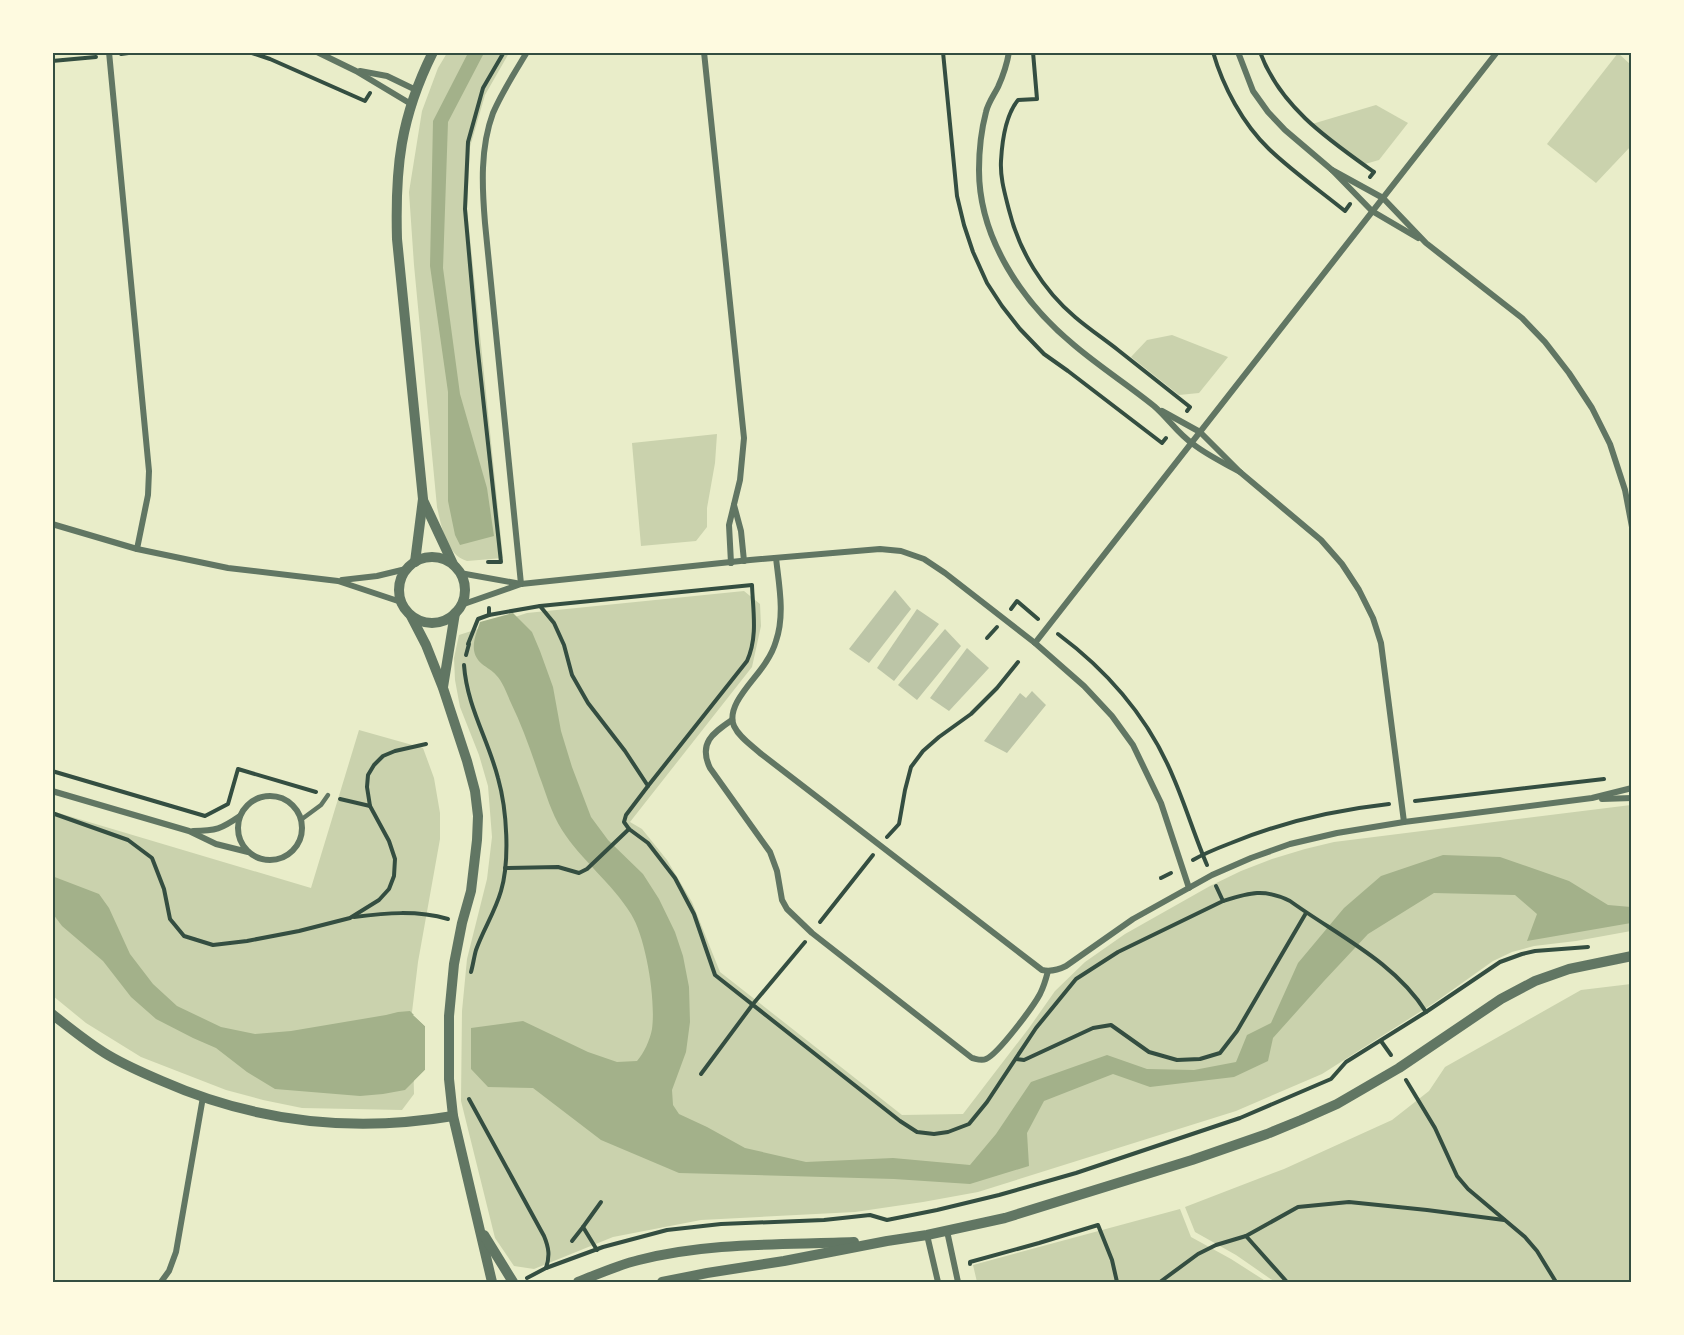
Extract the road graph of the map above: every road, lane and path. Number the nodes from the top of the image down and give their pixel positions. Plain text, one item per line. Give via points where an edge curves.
1 (109, 52) edge
2 (249, 52) edge
3 (317, 52) edge
4 (433, 52) edge
5 (504, 52) edge
6 (527, 52) edge
7 (704, 52) edge
8 (943, 52) edge
9 (1009, 52) edge
10 (1032, 52) edge
11 (1238, 52) edge
12 (1497, 52) edge
13 (356, 71) junction
14 (375, 83) junction
15 (416, 90) junction
16 (411, 104) junction
17 (1332, 170) junction
18 (1383, 198) junction
19 (1372, 212) junction
20 (1426, 243) junction
21 (1155, 407) junction
22 (1179, 421) junction
23 (1175, 427) junction
24 (1200, 432) junction
25 (1191, 443) junction
26 (1240, 472) junction
27 (423, 499) junction
28 (734, 504) junction
29 (52, 524) edge
30 (1632, 527) edge
31 (136, 549) junction
32 (777, 558) junction
33 (744, 561) junction
34 (730, 563) junction
35 (411, 566) junction
36 (457, 569) junction
37 (486, 577) junction
38 (338, 581) junction
39 (521, 584) junction
40 (487, 597) junction
41 (401, 602) junction
42 (540, 606) junction
43 (458, 609) junction
44 (489, 615) junction
45 (411, 616) junction
46 (1003, 618) junction
47 (1048, 627) junction
48 (987, 638) dead end
49 (450, 643) junction
50 (1035, 643) junction
51 (443, 688) junction
52 (732, 720) junction
53 (426, 744) dead end
54 (52, 771) edge
55 (648, 786) junction
56 (1632, 788) edge
57 (52, 791) edge
58 (328, 795) junction
59 (1592, 798) junction
60 (1632, 798) edge
61 (370, 806) junction
62 (52, 813) edge
63 (240, 816) junction
64 (302, 819) junction
65 (1404, 822) junction
66 (629, 829) junction
67 (189, 831) junction
68 (248, 852) junction
69 (505, 868) dead end
70 (1212, 875) junction
71 (1189, 888) junction
72 (1223, 901) junction
73 (1306, 913) junction
74 (350, 918) junction
75 (462, 923) junction
76 (1597, 945) dead end
77 (1632, 956) edge
78 (1048, 971) junction
79 (753, 1004) junction
80 (1426, 1012) junction
81 (52, 1014) edge
82 (1382, 1041) junction
83 (1016, 1059) junction
84 (1399, 1068) junction
85 (701, 1074) dead end
86 (466, 1090) dead end
87 (203, 1097) junction
88 (453, 1116) junction
89 (601, 1202) dead end
90 (1504, 1220) junction
91 (477, 1224) junction
92 (583, 1227) junction
93 (947, 1231) junction
94 (927, 1235) junction
95 (1246, 1236) junction
96 (572, 1241) dead end
97 (887, 1241) junction
98 (597, 1250) junction
99 (546, 1268) junction
100 (972, 1272) dead end
101 (161, 1282) edge
102 (492, 1282) edge
103 (513, 1282) edge
104 (518, 1282) edge
105 (578, 1282) edge
106 (662, 1282) edge
107 (939, 1282) edge
108 (957, 1282) edge
109 (1118, 1282) edge
110 (1160, 1282) edge
111 (1287, 1282) edge
112 (1556, 1282) edge

1 - 31 street via 149,471
2 - 14 path via 365,101
3 - 13 street
4 - 15 street
5 - 37 path via 483,88 468,142 465,209 501,562 484,563
6 - 39 street via 493,114 482,180
7 - 28 street via 744,438
8 - 23 path via 957,196 973,252 987,283 1020,329 1044,354 1162,443
9 - 21 street via 986,110 980,144 981,198 991,232 1005,264 1046,319
10 - 22 path via 1037,99 1018,100 1015,104 1002,149 1001,171 1013,225 1035,271 1054,296 1190,407
11 - 17 street via 1253,91 1268,112
12 - 18 street
13 - 14 street
13 - 15 street via 387,76
14 - 16 street
15 - 16 street
16 - 27 street via 398,161 396,198
17 - 18 street
17 - 19 street
18 - 19 street
18 - 20 street
19 - 20 street
19 - 24 street
20 - 30 street via 1522,318 1569,373 1610,444
21 - 22 street
21 - 23 street
22 - 24 street
23 - 25 street
24 - 25 street
24 - 26 street
25 - 26 street
25 - 47 street
26 - 65 street via 1321,540 1342,564 1372,618 1386,670
27 - 35 street
27 - 36 street
28 - 33 street
28 - 34 street via 729,525
29 - 31 street
31 - 38 street via 228,568
32 - 33 street
32 - 46 street via 902,551 938,568
32 - 52 street via 780,626 766,663 736,704
33 - 34 street
34 - 39 street
35 - 36 street via 435,558
35 - 38 street
35 - 41 street via 399,585
36 - 37 street
36 - 43 street via 464,583
37 - 39 street
38 - 41 street
39 - 40 street
40 - 43 street
40 - 44 path
41 - 45 street
42 - 44 path
42 - 55 path via 554,623 572,675 588,704
42 - 55 path via 752,585 754,637 747,661
43 - 45 street via 438,622
43 - 49 street
44 - 49 path via 477,619 469,644
45 - 51 street
46 - 47 path via 1017,601
46 - 48 path
46 - 50 street
47 - 50 street
47 - 70 path via 1078,648 1140,715 1174,777
49 - 51 street
50 - 71 street via 1084,686 1133,745 1161,803
51 - 75 street via 470,771 478,816 471,891
52 - 78 street via 741,736 760,753 1033,964
52 - 78 street via 711,737 706,760 770,852 787,909 812,933 972,1058 981,1060 1002,1045 1033,1004
53 - 61 path via 395,751 374,765 368,775
54 - 58 path via 205,816 228,804 237,770
55 - 66 path via 626,815 624,822
56 - 59 street
57 - 67 street
58 - 61 path
58 - 64 lane
59 - 60 street
59 - 65 street
61 - 74 path via 389,841 395,859 394,876 379,900
62 - 74 path via 128,840 152,858 170,919 184,936 213,945
63 - 64 street via 253,800 272,795 291,802
63 - 67 street via 212,831
63 - 68 street via 238,835
64 - 68 street via 301,839 287,855 267,860
65 - 70 street via 1290,844
66 - 69 path via 579,873 558,867
66 - 79 path via 648,843 675,878 694,914 715,975
67 - 68 street via 216,844
70 - 71 street
70 - 72 path
71 - 78 street via 1133,919 1066,966
72 - 73 path via 1261,892 1290,901
72 - 83 path via 1118,952 1076,979
73 - 80 path via 1383,964 1417,997
73 - 83 path via 1252,1008 1220,1053 1177,1060 1149,1052 1111,1025 1093,1028 1024,1060
74 - 75 path via 414,913
75 - 88 street via 449,1016
76 - 80 path via 1522,954 1500,962
77 - 84 street via 1569,969 1536,981 1501,999
79 - 83 path via 917,1132 948,1132 969,1124
79 - 85 path
80 - 82 path
81 - 87 street via 107,1054
82 - 84 path
82 - 98 path via 1346,1062 1331,1079 1240,1118 999,1195 887,1220 870,1215 667,1230
84 - 90 path via 1435,1128 1457,1176
84 - 93 street via 1319,1112 1238,1144 1032,1210
86 - 99 path via 549,1246
87 - 88 street via 265,1115 317,1122 385,1124
87 - 101 street via 176,1252
88 - 91 street
89 - 92 path
90 - 95 path via 1349,1202 1298,1207
90 - 112 path via 1537,1251
91 - 102 street
91 - 103 street
92 - 96 path
92 - 98 path
93 - 94 street
93 - 108 street
94 - 97 street
94 - 107 street
95 - 110 path via 1198,1254
95 - 111 path
97 - 105 street via 729,1246 679,1252 637,1260
97 - 106 street
98 - 99 path
99 - 104 path
100 - 109 path via 970,1262 1098,1225

